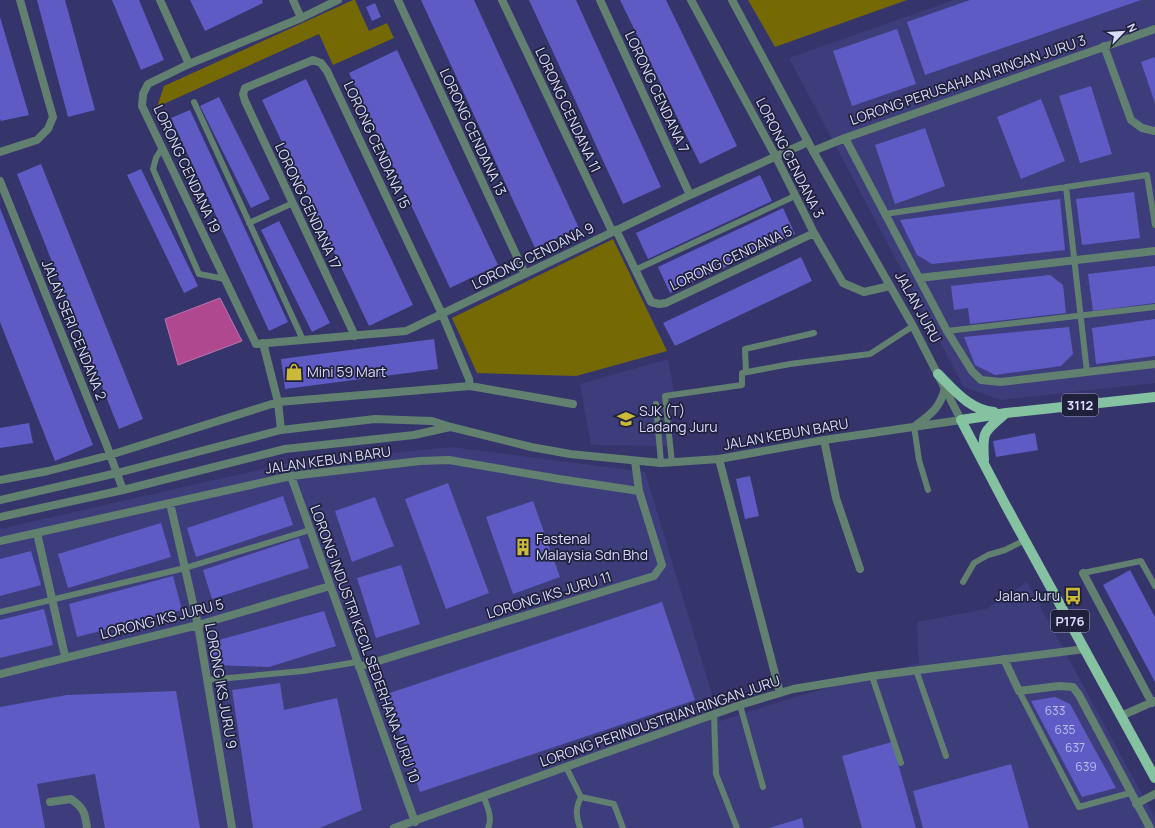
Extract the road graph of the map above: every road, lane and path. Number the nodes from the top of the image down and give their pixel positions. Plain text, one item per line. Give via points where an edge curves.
1 (20, 0) edge
2 (160, 0) edge
3 (293, 0) edge
4 (338, 0) edge
5 (398, 0) edge
6 (502, 0) edge
7 (600, 0) edge
8 (691, 0) edge
9 (732, 0) edge
10 (301, 18) junction
11 (1155, 29) edge
12 (1104, 46) junction
13 (189, 64) junction
14 (245, 88) joint
15 (194, 102) dead end
16 (1155, 131) edge
17 (844, 138) junction
18 (808, 142) junction
19 (162, 148) junction
20 (813, 151) junction
21 (0, 152) edge
22 (776, 156) junction
23 (0, 181) edge
24 (1066, 187) junction
25 (690, 194) junction
26 (795, 196) junction
27 (293, 203) junction
28 (885, 214) junction
29 (249, 223) junction
30 (1155, 225) edge
31 (614, 231) junction
32 (814, 233) junction
33 (1155, 251) edge
34 (1075, 260) junction
35 (635, 270) junction
36 (525, 274) junction
37 (919, 278) junction
38 (225, 279) junction
39 (890, 286) junction
40 (1155, 307) edge
41 (442, 314) junction
42 (1081, 316) junction
43 (913, 326) junction
44 (947, 331) junction
45 (814, 333) dead end
46 (355, 336) junction
47 (303, 340) junction
48 (259, 343) junction
49 (1155, 364) edge
50 (746, 372) junction
51 (1087, 372) junction
52 (938, 374) junction
53 (470, 386) junction
54 (945, 388) junction
55 (1155, 397) edge
56 (278, 402) junction
57 (573, 404) dead end
58 (656, 404) dead end
59 (1006, 414) junction
60 (961, 420) junction
61 (914, 426) junction
62 (451, 427) junction
63 (282, 430) junction
64 (824, 440) junction
65 (110, 455) junction
66 (719, 458) junction
67 (635, 461) junction
68 (661, 463) junction
69 (672, 463) junction
70 (984, 465) junction
71 (117, 473) junction
72 (290, 476) junction
73 (0, 480) edge
74 (123, 490) junction
75 (928, 490) dead end
76 (639, 491) junction
77 (0, 500) edge
78 (170, 503) junction
79 (0, 517) edge
80 (310, 530) junction
81 (37, 533) junction
82 (1025, 540) junction
83 (0, 541) edge
84 (185, 568) junction
85 (860, 569) dead end
86 (1083, 573) joint
87 (963, 582) dead end
88 (330, 586) junction
89 (1155, 586) edge
90 (52, 599) junction
91 (0, 612) edge
92 (198, 625) junction
93 (1085, 649) junction
94 (65, 656) junction
95 (1004, 659) junction
96 (358, 665) junction
97 (916, 670) junction
98 (0, 674) edge
99 (872, 676) junction
100 (207, 680) junction
101 (1019, 690) junction
102 (780, 693) junction
103 (1154, 702) edge
104 (740, 705) junction
105 (714, 714) junction
106 (1121, 716) junction
107 (946, 756) dead end
108 (901, 763) dead end
109 (566, 767) junction
110 (1154, 775) edge
111 (763, 787) dead end
112 (1130, 793) junction
113 (1155, 794) edge
114 (484, 797) junction
115 (581, 797) junction
116 (50, 802) dead end
117 (1136, 804) junction
118 (415, 822) junction
119 (87, 828) edge
120 (232, 828) edge
121 (396, 828) edge
122 (488, 828) edge
123 (580, 828) edge
124 (623, 828) edge
125 (737, 828) edge
126 (1150, 828) edge

1 - 21 street via 53,117 48,129 37,140
2 - 13 street
3 - 10 street
4 - 10 street, LORONG CENDANA 19
5 - 36 street, LORONG CENDANA 13
6 - 31 street, LORONG CENDANA 11
7 - 25 street, LORONG CENDANA 7
8 - 22 street, LORONG CENDANA 3
9 - 18 street, JALAN JURU / P176
10 - 13 street, LORONG CENDANA 19
11 - 12 street, LORONG PERUSAHAAN RINGAN JURU 3
12 - 16 street via 1131,120 1142,128
12 - 17 street, LORONG PERUSAHAAN RINGAN JURU 3
13 - 19 street, LORONG CENDANA 19 via 148,84 143,94 142,106
14 - 27 street, LORONG CENDANA 17 via 245,101
14 - 41 street, LORONG CENDANA 15 via 313,60 321,63 327,70
15 - 29 lane
17 - 20 street, LORONG PERUSAHAAN RINGAN JURU 3
17 - 28 street
18 - 20 street, JALAN JURU / P176
18 - 22 street, LORONG CENDANA 9
19 - 38 street, LORONG CENDANA 19
19 - 38 lane via 153,169 199,274
20 - 39 street, JALAN JURU / P176
22 - 25 street, LORONG CENDANA 9
22 - 26 street, LORONG CENDANA 3
23 - 65 street, JALAN SERI CENDANA 2
24 - 28 lane
24 - 30 lane via 1147,175
24 - 34 lane
25 - 31 street, LORONG CENDANA 9
26 - 32 street, LORONG CENDANA 3
26 - 35 lane
27 - 29 lane
27 - 46 street, LORONG CENDANA 17
28 - 37 street
29 - 47 lane
31 - 35 street, LORONG CENDANA 11
31 - 36 street, LORONG CENDANA 9
32 - 35 street, LORONG CENDANA 5 via 666,303 652,302
32 - 39 street, LORONG CENDANA 3 via 843,283 864,292
33 - 34 street
34 - 37 street
34 - 42 lane
36 - 41 street, LORONG CENDANA 9
37 - 44 street
38 - 48 street, LORONG CENDANA 19
39 - 43 street, JALAN JURU / P176
40 - 42 lane
41 - 46 street, LORONG CENDANA 9 via 406,331
41 - 53 street, LORONG CENDANA 15
42 - 44 lane
42 - 51 lane
43 - 50 lane via 870,354
43 - 52 street, JALAN JURU / P176
44 - 51 street via 972,371 981,380 1001,382
45 - 50 lane via 745,349
46 - 47 street, LORONG CENDANA 9
47 - 48 street, LORONG CENDANA 9
48 - 56 street, LORONG CENDANA 19
49 - 51 street
50 - 69 lane via 742,373 742,385 665,396
52 - 54 street, JALAN JURU / P176
52 - 59 main road via 963,399 975,407
53 - 56 street
53 - 57 street
54 - 60 street, JALAN JURU / P176
54 - 61 street via 937,407
55 - 59 main road, 3112
56 - 63 street, LORONG CENDANA 19
56 - 65 street
58 - 68 lane
59 - 60 main road, 3112
59 - 70 main road via 983,436
60 - 61 street, JALAN KEBUN BARU
60 - 70 main road, JALAN JURU / P176
61 - 64 street, JALAN KEBUN BARU
61 - 75 lane via 919,460
62 - 63 street, JALAN KEBUN BARU via 432,421 375,419
62 - 67 street, JALAN KEBUN BARU via 531,447
62 - 74 street, JALAN KEBUN BARU via 414,435 284,449
63 - 71 street, JALAN KEBUN BARU
64 - 66 street, JALAN KEBUN BARU
64 - 85 street via 836,498
65 - 71 street, JALAN SERI CENDANA 2
65 - 73 street
66 - 69 street, JALAN KEBUN BARU
66 - 102 street
67 - 68 street, JALAN KEBUN BARU
67 - 76 street, LORONG IKS JURU 11
68 - 69 street, JALAN KEBUN BARU
70 - 82 main road, JALAN JURU / P176
71 - 74 street, JALAN SERI CENDANA 2
71 - 77 street, JALAN KEBUN BARU
72 - 76 street, JALAN KEBUN BARU via 449,460
72 - 78 street, JALAN KEBUN BARU
72 - 80 street, LORONG INDUSTRI KECIL SEDERHANA JURU 10
74 - 79 street, JALAN KEBUN BARU
76 - 96 street, LORONG IKS JURU 11 via 662,565 654,576
78 - 81 street, JALAN KEBUN BARU
78 - 84 street, LORONG IKS JURU 9
80 - 84 lane
80 - 88 street, LORONG INDUSTRI KECIL SEDERHANA JURU 10
81 - 83 street, JALAN KEBUN BARU
81 - 90 street
82 - 87 lane via 988,555 974,564
82 - 93 main road, JALAN JURU / P176
84 - 90 lane
84 - 92 street, LORONG IKS JURU 9
86 - 89 lane via 1141,561
86 - 103 street
88 - 92 street, LORONG IKS JURU 5
88 - 96 street, LORONG INDUSTRI KECIL SEDERHANA JURU 10
90 - 91 lane
90 - 94 street
92 - 94 street, LORONG IKS JURU 5
92 - 100 street, LORONG IKS JURU 9
93 - 95 street, LORONG PERINDUSTRIAN RINGAN JURU
93 - 106 main road, JALAN JURU / P176
94 - 98 street, LORONG IKS JURU 5
95 - 97 street, LORONG PERINDUSTRIAN RINGAN JURU
95 - 101 street
96 - 100 lane
96 - 118 street, LORONG INDUSTRI KECIL SEDERHANA JURU 10
97 - 99 street, LORONG PERINDUSTRIAN RINGAN JURU
97 - 107 lane
99 - 102 street, LORONG PERINDUSTRIAN RINGAN JURU
99 - 108 lane
100 - 120 street, LORONG IKS JURU 9
101 - 112 street via 1073,687
101 - 112 lane via 1079,807
102 - 104 street, LORONG PERINDUSTRIAN RINGAN JURU
103 - 106 street
104 - 105 street, LORONG PERINDUSTRIAN RINGAN JURU
104 - 111 lane
105 - 109 street, LORONG PERINDUSTRIAN RINGAN JURU
105 - 125 lane via 716,774
106 - 110 main road, JALAN JURU / P176
109 - 114 street, LORONG PERINDUSTRIAN RINGAN JURU
109 - 115 lane
112 - 117 street
113 - 117 street
114 - 118 street, LORONG PERINDUSTRIAN RINGAN JURU
114 - 122 lane via 490,818
115 - 123 lane via 576,815
115 - 124 lane via 614,804
116 - 119 street via 71,799 85,812
117 - 126 street
118 - 121 street, LORONG PERINDUSTRIAN RINGAN JURU

